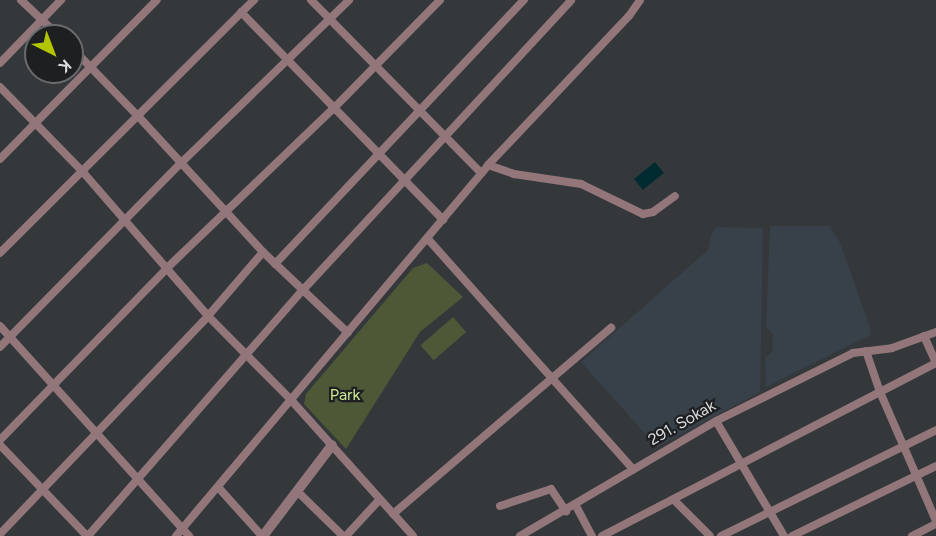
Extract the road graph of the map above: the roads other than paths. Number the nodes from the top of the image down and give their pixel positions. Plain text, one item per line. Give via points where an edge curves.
1 (21, 0) edge
2 (61, 0) edge
3 (157, 0) edge
4 (254, 0) edge
5 (311, 0) edge
6 (349, 0) edge
7 (440, 0) edge
8 (571, 0) edge
9 (640, 0) edge
10 (522, 1) edge
11 (241, 12) junction
12 (42, 19) junction
13 (329, 21) junction
14 (47, 24) edge
15 (84, 60) edge
16 (288, 62) junction
17 (0, 63) edge
18 (376, 64) junction
19 (90, 66) junction
20 (0, 87) edge
21 (334, 108) junction
22 (421, 110) junction
23 (138, 116) junction
24 (35, 123) junction
25 (444, 137) junction
26 (378, 155) junction
27 (0, 159) edge
28 (181, 163) junction
29 (488, 165) junction
30 (82, 171) junction
31 (481, 173) junction
32 (404, 180) junction
33 (675, 196) dead end
34 (227, 212) junction
35 (443, 220) junction
36 (124, 221) junction
37 (428, 238) junction
38 (263, 252) junction
39 (0, 253) edge
40 (275, 264) junction
41 (166, 268) junction
42 (302, 291) junction
43 (208, 316) junction
44 (0, 326) edge
45 (611, 328) dead end
46 (936, 332) edge
47 (348, 333) junction
48 (924, 336) junction
49 (9, 337) junction
50 (0, 347) edge
51 (866, 351) junction
52 (247, 357) junction
53 (936, 363) edge
54 (552, 379) junction
55 (54, 383) junction
56 (880, 392) junction
57 (292, 401) junction
58 (716, 421) junction
59 (936, 430) edge
60 (98, 432) junction
61 (0, 440) edge
62 (0, 445) edge
63 (332, 445) junction
64 (903, 446) junction
65 (741, 464) junction
66 (936, 466) edge
67 (633, 469) junction
68 (915, 476) junction
69 (138, 479) junction
70 (218, 487) junction
71 (42, 489) junction
72 (297, 491) junction
73 (380, 499) junction
74 (675, 501) junction
75 (500, 506) dead end
76 (576, 506) junction
77 (566, 511) junction
78 (769, 513) junction
79 (393, 514) junction
80 (936, 522) edge
81 (183, 528) junction
82 (0, 534) edge
83 (87, 536) edge
84 (176, 536) edge
85 (189, 536) edge
86 (263, 536) edge
87 (345, 536) edge
88 (413, 536) edge
89 (520, 536) edge
90 (592, 536) edge
91 (602, 536) edge
92 (710, 536) edge
93 (722, 536) edge
94 (784, 536) edge
95 (792, 536) edge
96 (912, 536) edge

1 - 12 street
2 - 12 street
3 - 19 street
4 - 11 street
5 - 13 street
6 - 13 street
7 - 18 street
8 - 25 street
9 - 29 street
10 - 22 street
11 - 16 street
11 - 23 street
12 - 14 street
12 - 17 street
13 - 16 street
13 - 18 street
15 - 19 street
16 - 21 street
16 - 28 street
18 - 21 street
18 - 22 street
19 - 23 street
19 - 24 street
20 - 24 street
21 - 26 street
21 - 34 street
22 - 25 street
22 - 26 street
23 - 28 street
23 - 30 street
24 - 27 street
24 - 30 street
25 - 31 street
25 - 32 street
26 - 32 street
26 - 40 street
28 - 34 street
28 - 36 street
29 - 31 street
29 - 33 street via 514,174 581,184 643,214 653,212
30 - 36 street
30 - 39 street
31 - 35 street
32 - 35 street
32 - 42 street
34 - 38 street
34 - 41 street
35 - 37 street
36 - 41 street
36 - 49 street
37 - 47 street
37 - 54 street
38 - 40 street
38 - 43 street
40 - 42 street
41 - 43 street
41 - 55 street
42 - 47 street
42 - 52 street
43 - 52 street
43 - 60 street
44 - 49 street
45 - 54 street
46 - 48 street, 291. Sokak
47 - 57 street
48 - 51 street, 291. Sokak via 892,348
48 - 53 street
49 - 50 street
49 - 55 street
51 - 56 street
51 - 58 street, 291. Sokak via 853,353
52 - 57 street
52 - 69 street
53 - 56 street
54 - 67 street
54 - 79 street
55 - 60 street
55 - 61 street
56 - 64 street
56 - 65 street
57 - 63 street
57 - 70 street
58 - 65 street
58 - 67 street, 291. Sokak
59 - 64 street
60 - 69 street
60 - 71 street
62 - 71 street
63 - 72 street
63 - 73 street
64 - 68 street
64 - 78 street
65 - 74 street
65 - 78 street
66 - 68 street
67 - 76 street, 291. Sokak
68 - 80 street
68 - 95 street
69 - 81 street
69 - 83 street
70 - 81 street
70 - 86 street
71 - 82 street
71 - 83 street
72 - 86 street
72 - 87 street
73 - 79 street
73 - 87 street
74 - 91 street
74 - 92 street
75 - 77 street via 551,489
76 - 77 street, 291. Sokak
76 - 90 street
77 - 89 street, 291. Sokak
78 - 93 street
78 - 94 street
79 - 88 street
80 - 96 street
81 - 84 street
81 - 85 street

